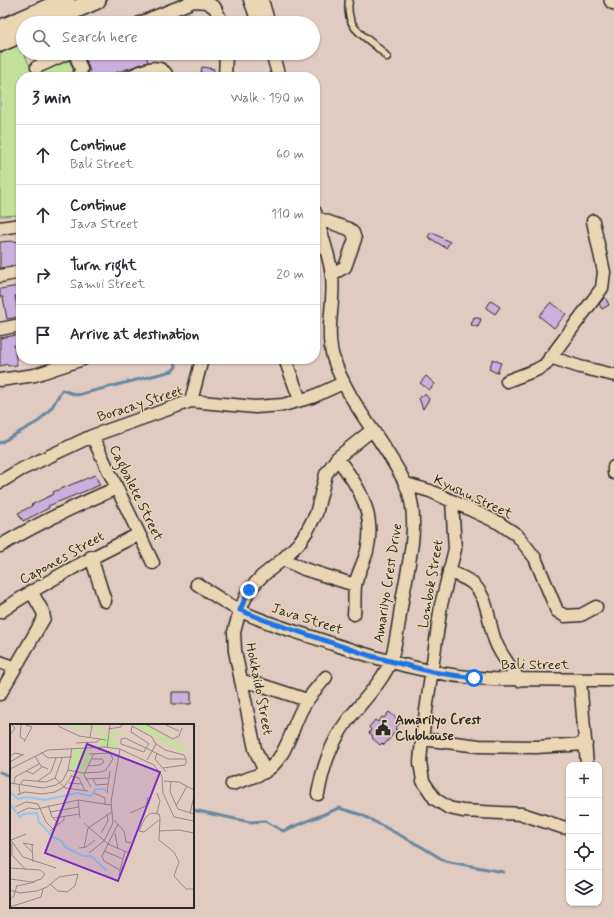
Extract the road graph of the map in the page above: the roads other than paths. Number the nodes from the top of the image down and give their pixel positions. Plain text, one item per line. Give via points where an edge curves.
1 (66, 0) edge
2 (97, 0) edge
3 (250, 0) edge
4 (262, 0) edge
5 (349, 0) edge
6 (30, 16) edge
7 (61, 16) edge
8 (157, 16) edge
9 (219, 16) edge
10 (256, 16) edge
11 (267, 16) edge
12 (16, 22) edge
13 (0, 29) edge
14 (16, 36) edge
15 (0, 43) edge
16 (386, 57) dead end
17 (51, 60) edge
18 (78, 60) edge
19 (226, 60) edge
20 (274, 60) edge
21 (37, 66) dead end
22 (81, 72) edge
23 (141, 72) edge
24 (164, 72) edge
25 (225, 72) edge
26 (277, 72) edge
27 (320, 217) edge
28 (593, 221) dead end
29 (16, 225) edge
30 (0, 228) edge
31 (320, 230) edge
32 (16, 273) edge
33 (332, 274) junction
34 (0, 276) edge
35 (16, 326) edge
36 (0, 329) edge
37 (550, 357) junction
38 (68, 364) edge
39 (201, 364) edge
40 (287, 364) edge
41 (614, 375) edge
42 (0, 380) edge
43 (507, 381) dead end
44 (343, 383) junction
45 (300, 400) junction
46 (191, 401) junction
47 (372, 430) junction
48 (92, 436) junction
49 (337, 458) junction
50 (614, 467) edge
51 (614, 472) edge
52 (0, 482) edge
53 (406, 484) junction
54 (117, 488) junction
55 (452, 501) junction
56 (139, 534) junction
57 (0, 546) edge
58 (91, 557) junction
59 (283, 559) junction
60 (153, 563) dead end
61 (450, 571) junction
62 (197, 584) dead end
63 (355, 585) junction
64 (31, 591) junction
65 (105, 601) dead end
66 (596, 606) dead end
67 (240, 610) junction
68 (0, 612) edge
69 (354, 614) dead end
70 (390, 661) junction
71 (0, 662) edge
72 (15, 668) junction
73 (432, 672) junction
74 (326, 678) dead end
75 (519, 680) junction
76 (580, 680) junction
77 (610, 680) dead end
78 (241, 681) junction
79 (0, 694) edge
80 (307, 700) junction
81 (422, 739) junction
82 (586, 744) junction
83 (587, 762) edge
84 (265, 772) junction
85 (232, 784) dead end
86 (318, 794) dead end
87 (566, 828) edge

1 - 6 street
2 - 7 street
3 - 10 street
4 - 11 street
5 - 16 lane via 351,24
8 - 9 street via 194,1 208,2
12 - 13 street
14 - 15 street
17 - 21 street
18 - 22 street
19 - 25 street
20 - 26 street
23 - 24 street via 152,67
27 - 33 street via 349,229 355,239 345,266
28 - 37 street via 604,272 602,288
29 - 30 street
31 - 33 street, Amarilyo Crest Drive
32 - 34 street
33 - 44 street, Amarilyo Crest Drive via 330,336 333,356
35 - 36 street
37 - 41 street
37 - 43 street via 545,365
38 - 42 street via 35,375
39 - 46 street
40 - 45 street
44 - 45 street, Boracay Street
44 - 47 street, Amarilyo Crest Drive
45 - 46 street, Boracay Street via 283,405 255,407
46 - 48 street, Boracay Street
47 - 49 street, Hokkaido Street
47 - 53 street, Amarilyo Crest Drive
48 - 52 street, Boracay Street
48 - 54 street, Cagbalete Street
49 - 59 street, Hokkaido Street via 326,474 316,514 308,531
49 - 63 street via 360,492 367,509 370,534 367,552
50 - 51 street
53 - 55 street, Kyushu Street
53 - 70 street, Amarilyo Crest Drive via 412,505 412,532 398,626
54 - 56 street, Cagbalete Street
54 - 57 street via 60,513
55 - 61 street, Lombok Street via 454,549
55 - 66 street, Kyushu Street via 517,535 535,558 557,611 565,616 581,615
56 - 58 street, Capones Street
56 - 60 street, Cagbalete Street
58 - 64 street, Capones Street
58 - 65 street
59 - 63 street
59 - 67 street, Hokkaido Street via 249,590
61 - 73 street, Lombok Street via 441,605
61 - 75 street via 471,582 481,594 493,636
62 - 67 street, Java Street
63 - 69 street
64 - 68 street, Capones Street
64 - 72 street via 44,618
67 - 70 street, Java Street via 271,623
67 - 78 street, Hokkaido Street via 234,632
70 - 73 street, Bali Street
70 - 86 street, Amarilyo Crest Drive via 331,747 323,768
71 - 72 street
72 - 79 street
73 - 75 street, Bali Street via 474,678
73 - 81 street, Lombok Street
74 - 80 street
75 - 76 street, Bali Street
76 - 77 street, Bali Street
76 - 82 street
78 - 80 street
78 - 84 street, Hokkaido Street via 255,749
80 - 84 street via 287,744 277,761
81 - 82 street via 479,746 536,747
81 - 87 street, Lombok Street via 422,775 434,799 449,808 522,814
82 - 83 street
84 - 85 street

